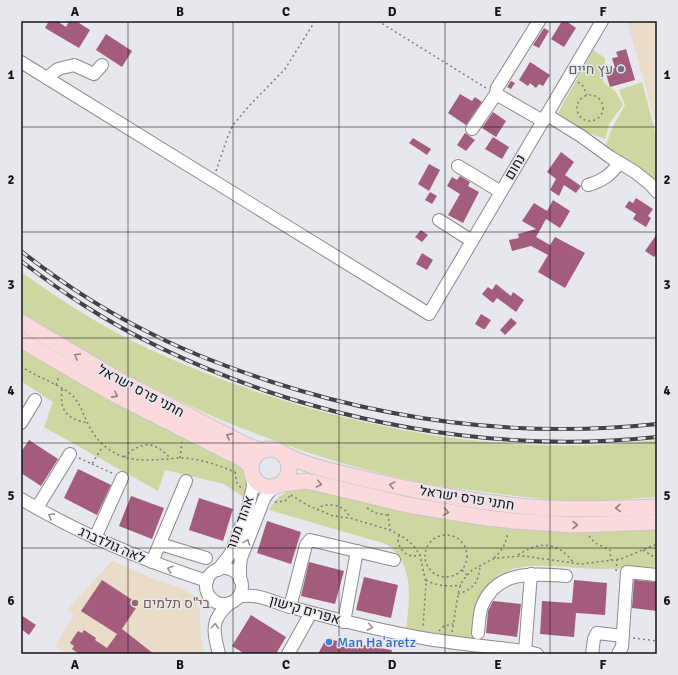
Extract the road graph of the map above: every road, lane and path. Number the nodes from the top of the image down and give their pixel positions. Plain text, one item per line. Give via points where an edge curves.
1 (315, 21) edge
2 (378, 21) edge
3 (539, 21) edge
4 (602, 21) edge
5 (21, 62) edge
6 (102, 65) dead end
7 (570, 75) junction
8 (47, 78) junction
9 (496, 94) junction
10 (587, 95) junction
11 (545, 118) junction
12 (472, 130) dead end
13 (619, 163) junction
14 (458, 166) dead end
15 (213, 180) junction
16 (588, 185) dead end
17 (501, 192) junction
18 (657, 192) edge
19 (439, 220) dead end
20 (472, 241) junction
21 (21, 322) edge
22 (21, 340) edge
23 (21, 366) edge
24 (62, 389) junction
25 (35, 400) dead end
26 (21, 423) edge
27 (88, 423) junction
28 (184, 430) junction
29 (103, 446) junction
30 (265, 450) junction
31 (282, 453) junction
32 (70, 454) joint
33 (124, 457) junction
34 (180, 458) junction
35 (171, 459) junction
36 (92, 464) junction
37 (252, 471) junction
38 (122, 478) joint
39 (186, 481) dead end
40 (297, 482) junction
41 (278, 485) junction
42 (251, 496) junction
43 (21, 499) edge
44 (264, 499) junction
45 (396, 502) junction
46 (657, 507) edge
47 (37, 508) junction
48 (317, 510) dead end
49 (350, 518) dead end
50 (503, 520) junction
51 (657, 522) edge
52 (585, 525) junction
53 (390, 530) dead end
54 (399, 535) dead end
55 (95, 538) junction
56 (160, 544) junction
57 (642, 550) dead end
58 (357, 551) junction
59 (420, 555) dead end
60 (517, 556) dead end
61 (206, 558) dead end
62 (493, 559) dead end
63 (657, 559) edge
64 (394, 560) dead end
65 (611, 560) dead end
66 (426, 561) junction
67 (152, 562) junction
68 (574, 562) dead end
69 (422, 563) dead end
70 (480, 565) dead end
71 (218, 570) junction
72 (462, 570) junction
73 (531, 574) junction
74 (467, 575) dead end
75 (657, 575) edge
76 (566, 576) dead end
77 (240, 580) junction
78 (426, 580) dead end
79 (207, 581) junction
80 (461, 585) dead end
81 (458, 594) dead end
82 (234, 600) junction
83 (290, 607) junction
84 (311, 613) junction
85 (344, 622) junction
86 (478, 633) dead end
87 (623, 636) junction
88 (657, 641) edge
89 (454, 648) edge
90 (524, 651) junction
91 (219, 654) edge
92 (288, 654) edge
93 (537, 654) edge
94 (592, 654) edge
95 (618, 654) edge

1 - 15 path via 284,69 233,125
2 - 9 path
3 - 9 street via 497,88
4 - 7 street, נחום
5 - 8 street
6 - 8 street via 94,74 74,65 58,69
7 - 10 path via 583,86
7 - 11 street, נחום
8 - 15 street
9 - 11 street
9 - 12 street
10 - 10 path via 579,100 577,109 584,119 593,120 603,113 603,104 597,96
11 - 13 street via 581,136
11 - 17 street, נחום
13 - 16 street via 609,176
13 - 18 street via 635,172
14 - 17 street
15 - 20 street, נחום via 429,314
17 - 20 street, נחום
19 - 20 street
30 -> 21 main road, חתני פרס ישראל via 246,445 151,397
22 -> 28 main road, חתני פרס ישראל via 110,392
23 - 24 path
24 - 27 path via 78,402
24 - 27 path via 62,404 68,416
25 - 26 street
27 - 29 path
28 - 34 path
28 - 37 main road, חתני פרס ישראל via 240,458
29 - 33 path
29 - 36 path
30 - 31 main road via 271,449
30 - 37 main road via 255,456
31 - 41 main road via 289,469 285,480
46 -> 31 main road, חתני פרס ישראל via 573,509 488,503 411,490 296,460
32 - 36 path
32 - 47 street
33 - 35 path via 144,460
33 - 35 path via 133,448 149,445 157,446
34 - 35 path
34 - 42 path via 202,461 235,472 237,483
36 - 38 path
37 - 41 main road via 258,483 264,486
37 - 42 street, אהוד מנור
38 - 55 street
39 - 56 street
40 - 41 main road, חתני פרס ישראל
40 - 44 path via 295,490 284,501 277,503
40 -> 45 main road, חתני פרס ישראל via 318,483
41 - 44 street, אהוד מנור
42 - 71 street, אהוד מנור via 231,553
43 - 47 street, לאה גולדברג
77 -> 44 street, אהוד מנור via 241,558
45 -> 50 main road, חתני פרס ישראל
45 - 53 path via 387,515
55 -> 47 street, לאה גולדברג
48 - 49 path via 322,506 335,505 349,513
50 -> 52 main road, חתני פרס ישראל
50 - 62 path via 508,530 507,540 502,551
51 - 52 main road, חתני פרס ישראל
52 - 65 path via 587,534 595,543 610,550
54 - 59 path via 398,542 403,552 413,557
55 - 67 street, לאה גולדברג
56 - 61 street
56 - 67 street
57 - 63 path
58 - 64 street
58 - 83 street via 310,540 306,545
58 - 85 street
60 - 68 path via 528,549 549,545 563,551
66 - 69 path
66 - 72 path via 434,573 442,576 456,575
66 - 72 path via 425,554 431,542 437,537 451,536 462,542 466,548 466,564
79 -> 67 street, לאה גולדברג
70 - 81 path via 479,576 473,586
71 - 77 street via 229,569
71 - 79 street via 213,572
72 - 74 path
73 - 76 street
73 - 86 street via 513,577 490,592 481,607
73 - 90 street
75 - 87 street via 627,572
77 - 82 street via 241,592
78 - 80 path via 443,586
79 - 82 street via 207,592 214,601 224,604
82 - 83 street, אפרים קישון via 255,595
91 -> 82 street via 214,632 215,622 217,616
83 - 84 street, אפרים קישון
84 - 85 street, אפרים קישון
84 - 92 street
85 -> 89 street, אפרים קישון via 426,639
87 - 88 path
87 - 94 street via 597,633
87 - 95 street
89 - 90 street, אפרים קישון
90 - 93 street, אפרים קישון

